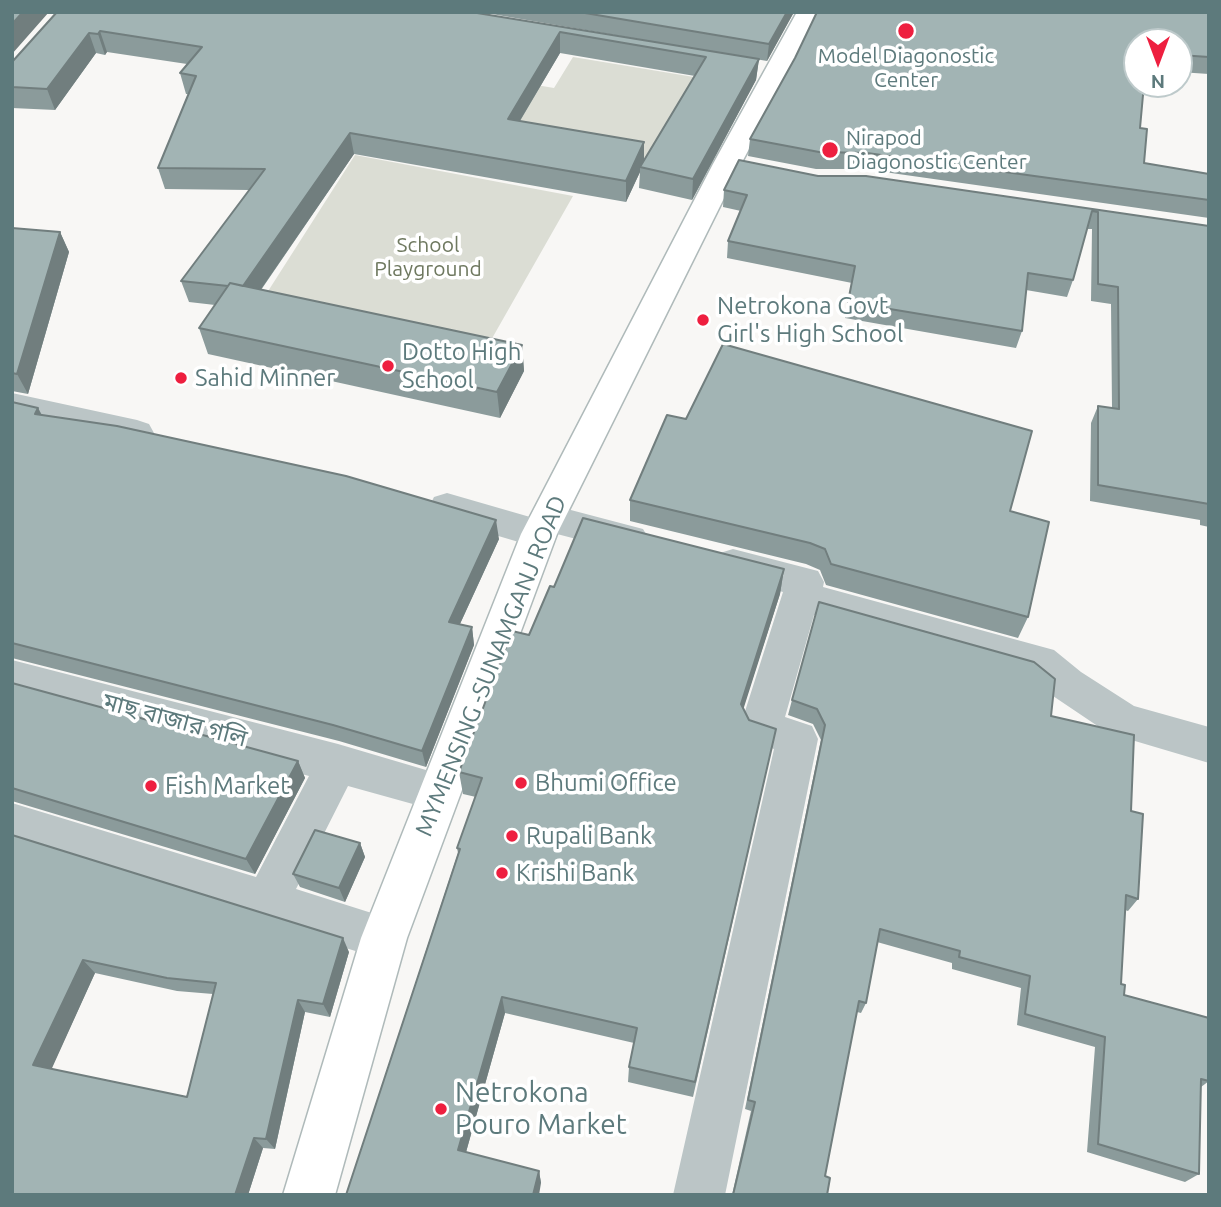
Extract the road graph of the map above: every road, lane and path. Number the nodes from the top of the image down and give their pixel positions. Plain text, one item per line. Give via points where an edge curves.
1 (810, 12) edge
2 (12, 405) edge
3 (175, 441) edge
4 (419, 499) edge
5 (543, 526) junction
6 (800, 596) junction
7 (12, 677) edge
8 (1209, 745) edge
9 (338, 764) junction
10 (438, 792) junction
11 (12, 823) edge
12 (267, 901) junction
13 (384, 938) junction
14 (309, 1195) edge
15 (699, 1195) edge

1 - 5 main road, MYMENSING -SUNAMGANJ ROAD via 764,70 739,167
2 - 3 street
4 - 5 street
5 - 6 street via 683,552 805,582
5 - 10 main road, MYMENSING -SUNAMGANJ ROAD
6 - 8 street via 1040,662 1123,720
6 - 15 street via 761,727 797,739
7 - 9 street, মাছ বাজার গলি
9 - 10 street, মাছ বাজার গলি
9 - 12 street
10 - 13 main road, MYMENSING -SUNAMGANJ ROAD
11 - 12 street
12 - 13 street
13 - 14 main road, MYMENSING -SUNAMGANJ ROAD

